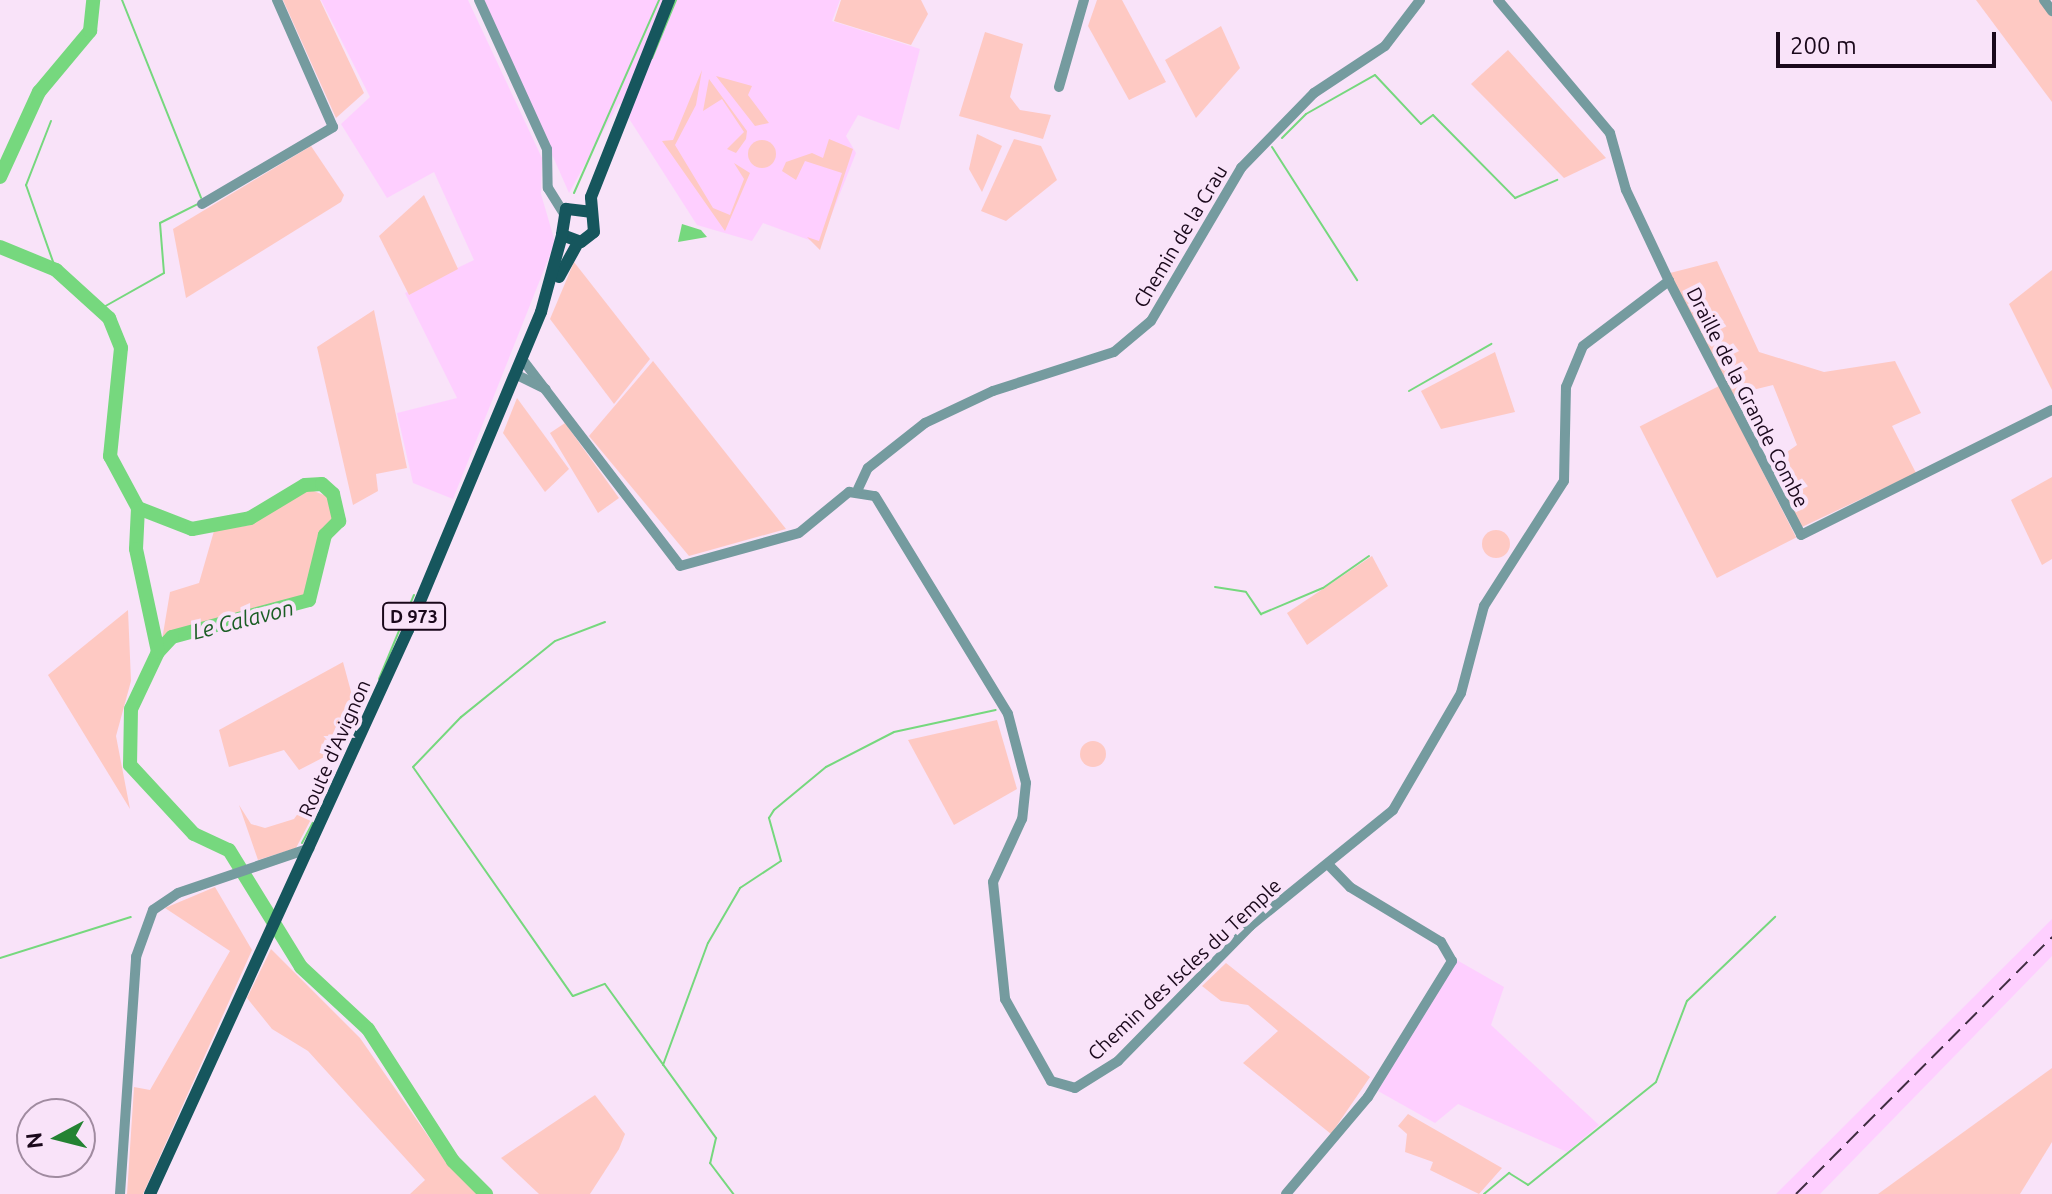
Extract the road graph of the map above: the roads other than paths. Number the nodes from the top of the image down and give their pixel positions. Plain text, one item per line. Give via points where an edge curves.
1 (277, 0) edge
2 (479, 0) edge
3 (669, 0) edge
4 (1084, 0) edge
5 (1420, 0) edge
6 (2044, 0) edge
7 (1502, 2) edge
8 (2052, 11) edge
9 (1059, 87) dead end
10 (617, 127) junction
11 (202, 204) dead end
12 (568, 209) junction
13 (592, 212) junction
14 (562, 235) junction
15 (578, 243) junction
16 (1669, 281) junction
17 (541, 312) junction
18 (522, 359) junction
19 (515, 374) junction
20 (551, 393) junction
21 (2052, 410) edge
22 (858, 489) junction
23 (310, 848) junction
24 (1329, 865) junction
25 (120, 1194) edge
26 (150, 1194) edge
27 (1286, 1194) edge

1 - 11 street via 333,127
2 - 12 street via 547,149 548,188
3 - 10 main road
4 - 9 street
5 - 22 street, Chemin de la Crau via 1385,46 1314,93 1241,168 1151,321 1114,352 993,391 925,423 868,468
6 - 8 street
7 - 16 street via 1610,133 1626,190
10 - 12 main road
10 - 13 main road
12 - 13 main road
12 - 14 main road, Route d'Avignon
13 - 15 main road, Route d'Avignon via 594,232
14 - 15 main road
14 - 17 main road, Route d'Avignon / D 973
15 - 17 main road, Route d'Avignon / D 973
16 - 21 street, Draille de la Grande Combe via 1801,535
16 - 24 street, Chemin des Iscles du Temple via 1583,346 1566,387 1564,481 1555,502 1484,606 1461,693 1393,810
17 - 18 main road, Route d'Avignon / D 973
18 - 19 main road, Route d'Avignon / D 973
18 - 20 street
19 - 20 street
19 - 23 main road, Route d'Avignon / D 973
20 - 22 street via 680,566 799,533
22 - 24 street, Chemin des Iscles du Temple via 885,511 1008,714 1025,806 993,882 993,918 1009,1012 1051,1081 1075,1088 1118,1061 1248,929
23 - 25 street via 203,885 153,910 142,936
23 - 26 main road, Route d'Avignon / D 973
24 - 27 street via 1350,887 1441,942 1452,961 1368,1097

